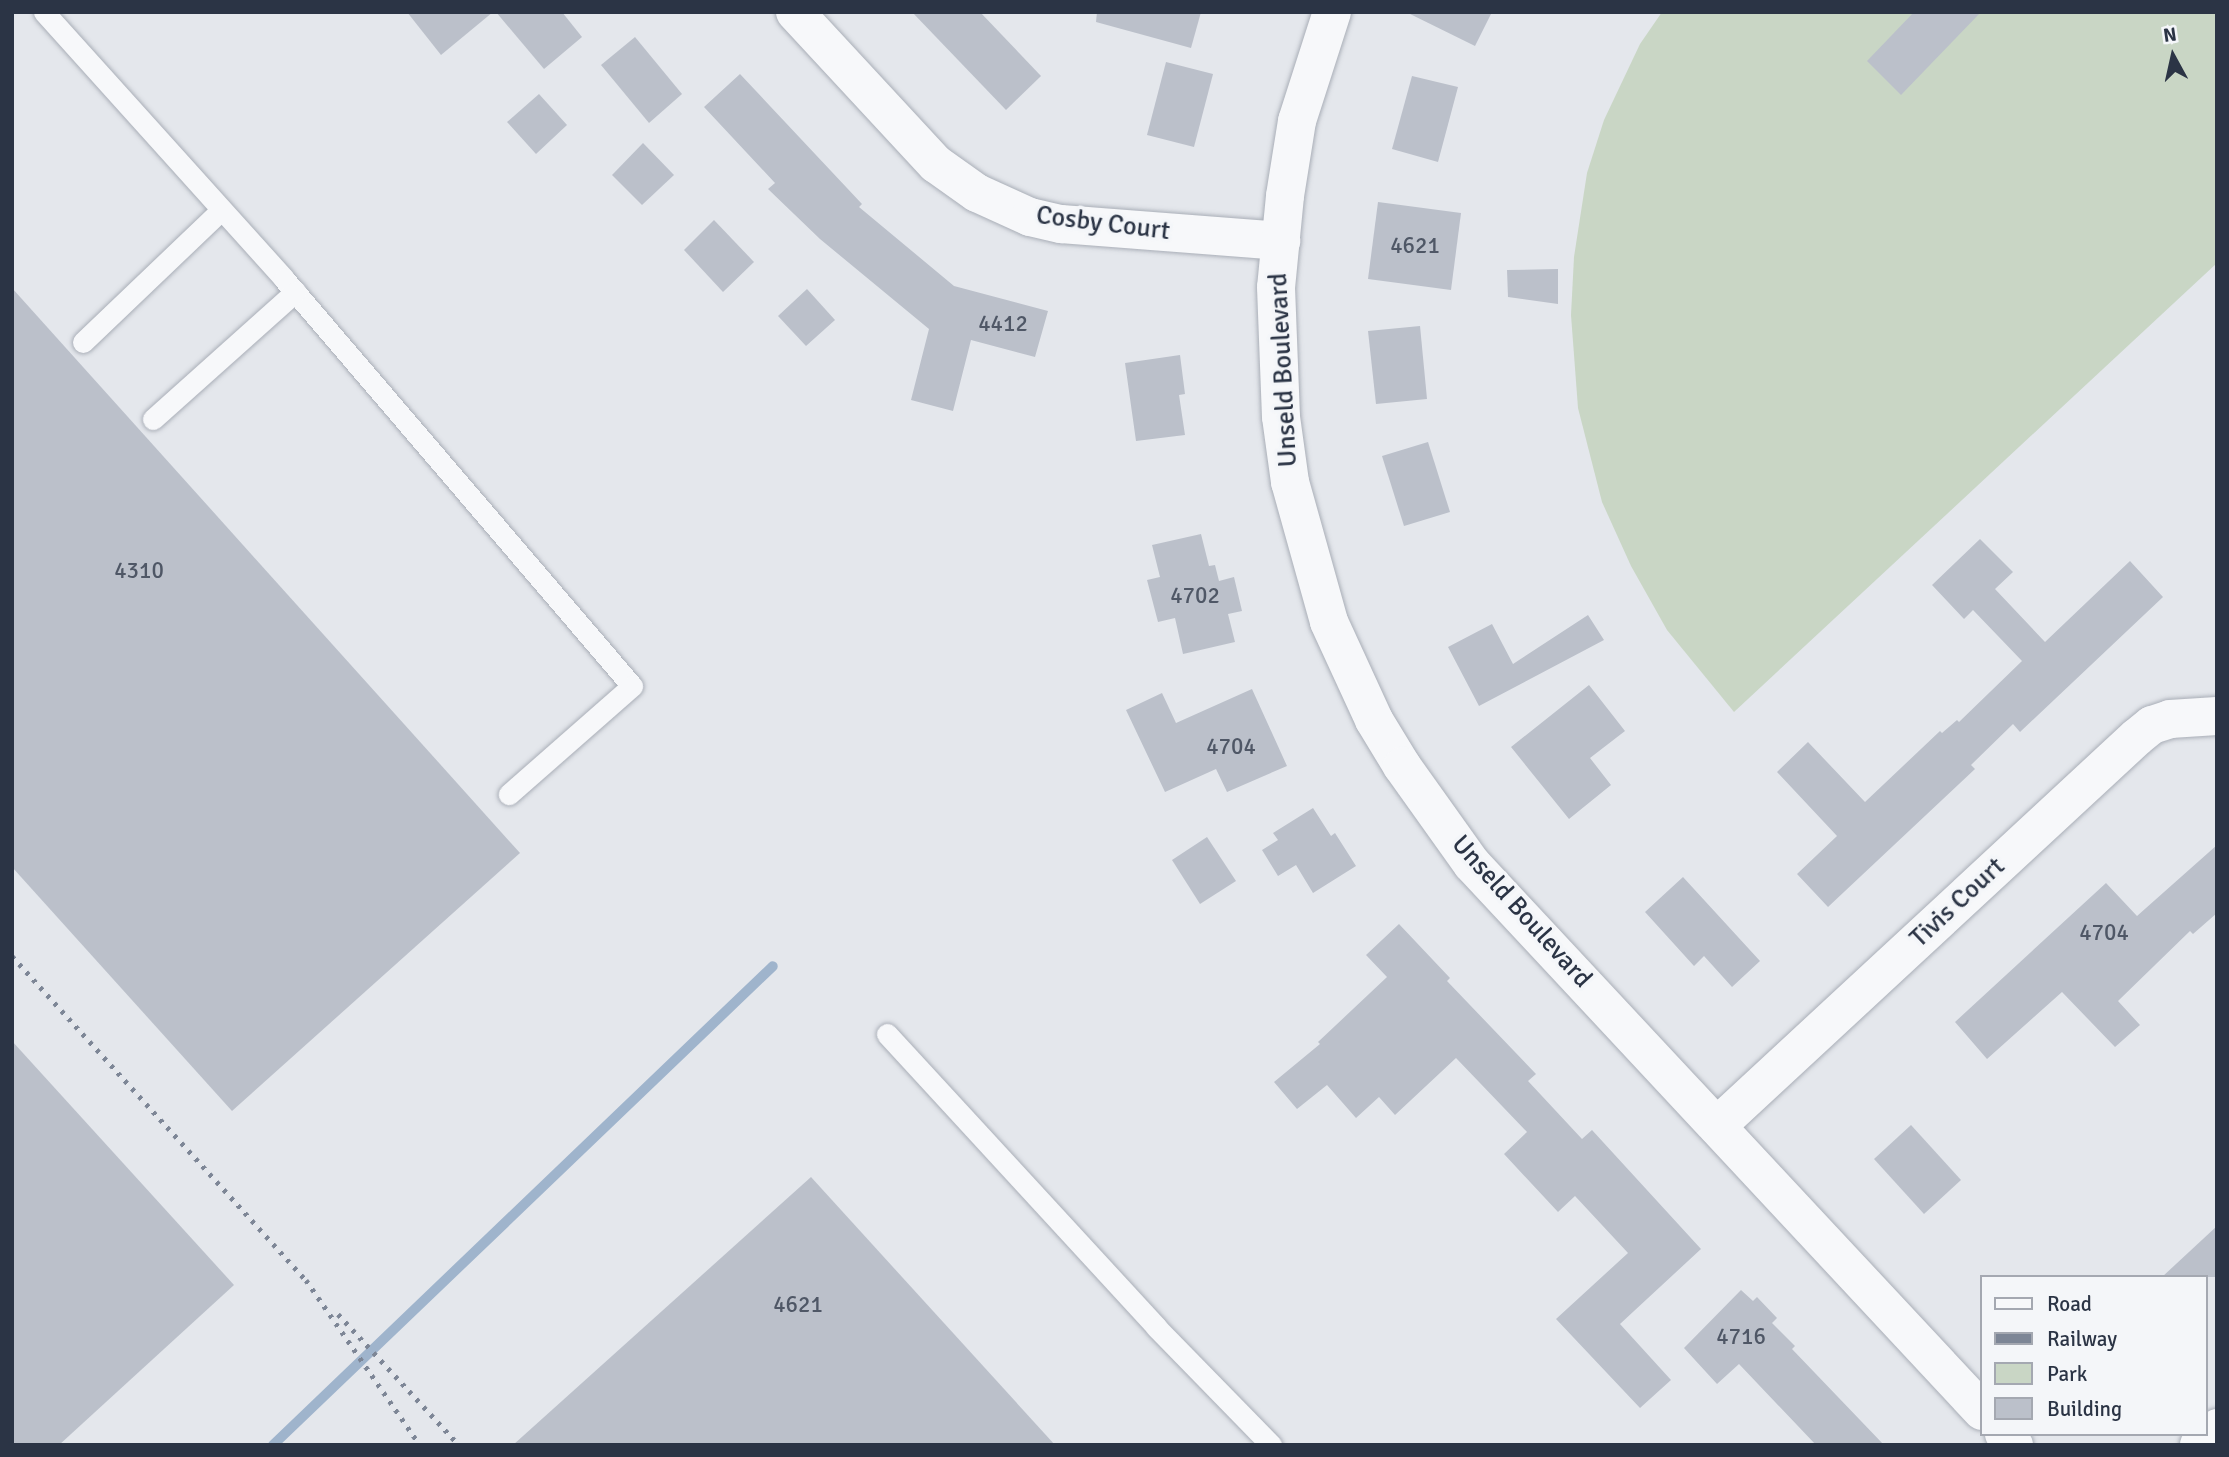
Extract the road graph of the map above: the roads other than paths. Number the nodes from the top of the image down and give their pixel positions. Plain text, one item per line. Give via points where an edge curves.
1 (44, 12) edge
2 (795, 12) edge
3 (1332, 12) edge
4 (220, 211) junction
5 (1281, 241) junction
6 (295, 292) junction
7 (83, 342) dead end
8 (153, 419) dead end
9 (2217, 716) edge
10 (509, 794) dead end
11 (887, 1034) dead end
12 (1717, 1126) junction
13 (1980, 1409) edge
14 (2217, 1428) edge
15 (1271, 1445) edge
16 (2199, 1445) edge

1 - 4 lane
2 - 5 street, Cosby Court via 936,164 977,193 1030,217 1061,224
3 - 5 street, Unseld Boulevard via 1297,121
4 - 6 lane
4 - 7 lane
5 - 12 street, Unseld Boulevard via 1276,287 1290,482 1329,622 1374,720 1472,864
6 - 8 lane
6 - 10 lane via 632,686
9 - 12 street, Tivis Court via 2170,719 2137,737
11 - 15 lane
12 - 13 street, Unseld Boulevard
14 - 16 street

